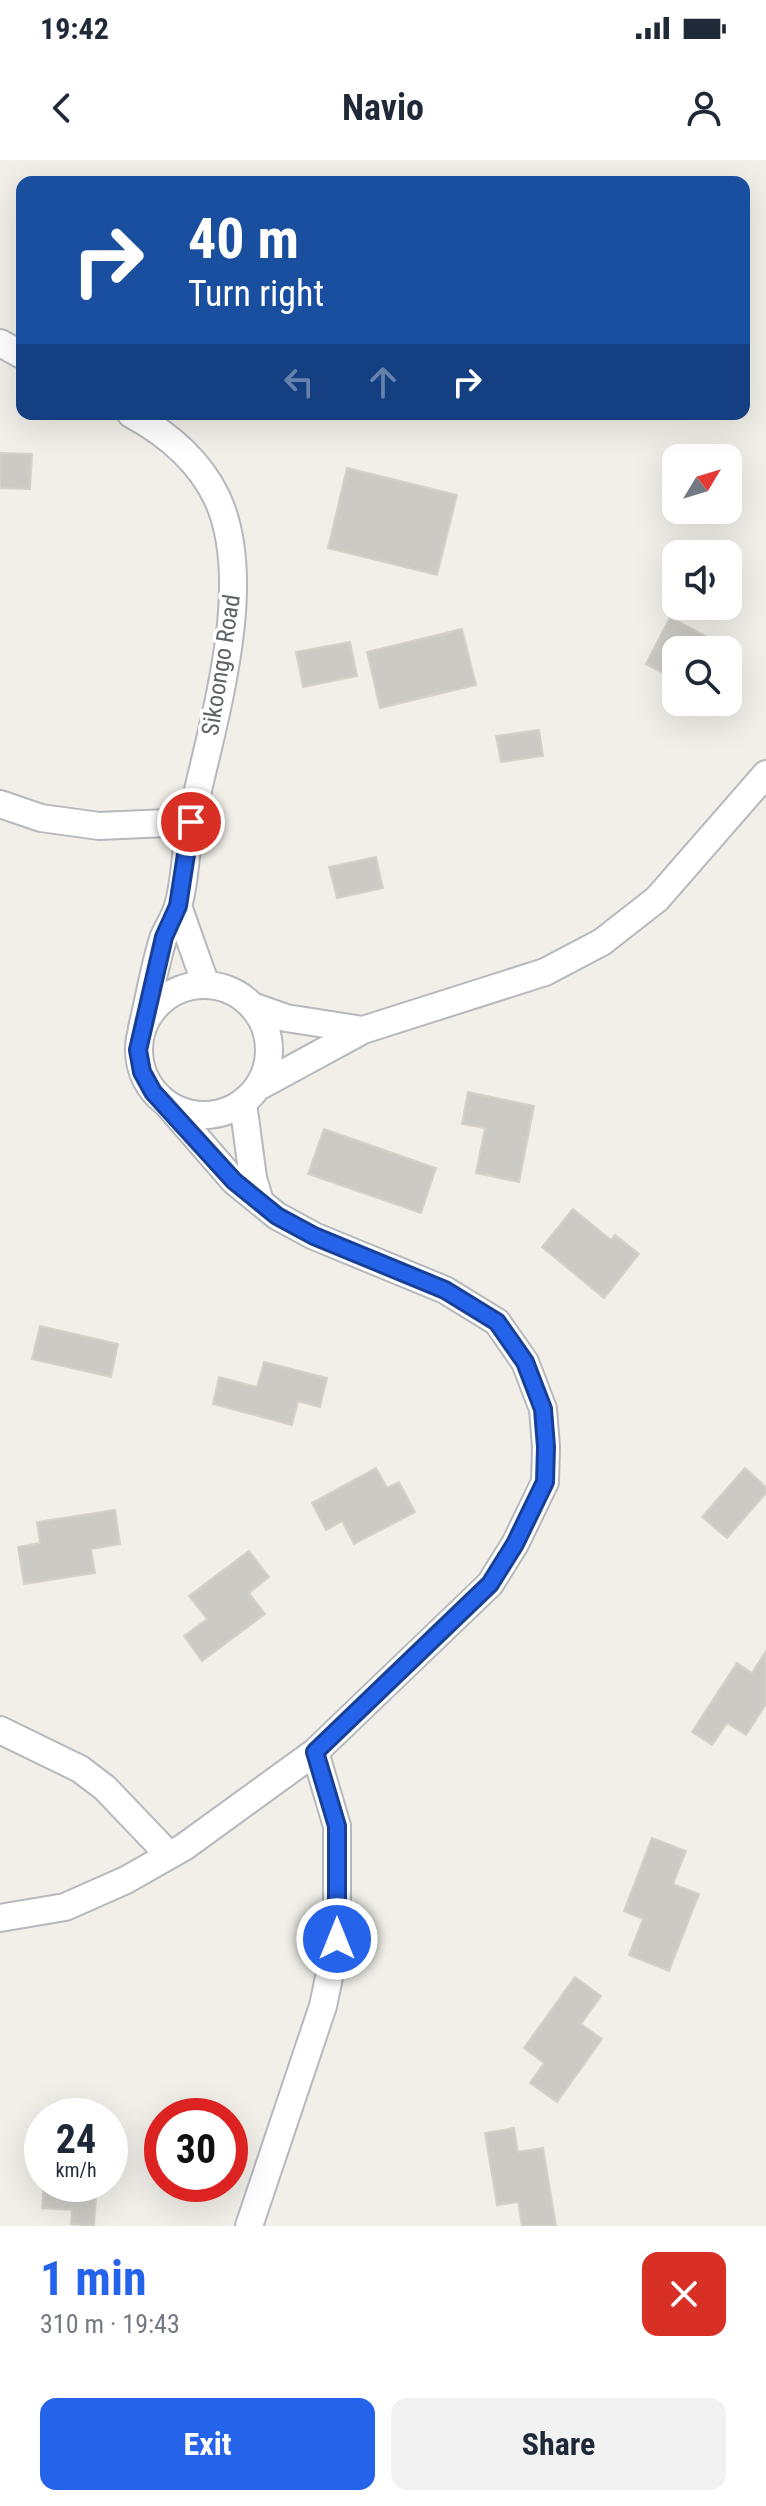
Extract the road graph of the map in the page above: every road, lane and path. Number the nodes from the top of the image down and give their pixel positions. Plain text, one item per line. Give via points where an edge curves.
1 (143, 420) edge
2 (766, 774) edge
3 (0, 804) edge
4 (191, 822) junction
5 (178, 906) junction
6 (206, 985) junction
7 (252, 1006) junction
8 (142, 1028) junction
9 (363, 1030) junction
10 (251, 1095) junction
11 (168, 1105) junction
12 (260, 1202) junction
13 (0, 1730) edge
14 (315, 1752) junction
15 (169, 1855) junction
16 (0, 1918) edge
17 (249, 2226) edge

1 - 4 street, Sikoongo Road via 192,460 217,498 233,582 233,609
2 - 9 street via 657,899 602,942 545,972
3 - 4 street via 41,818 99,826
4 - 5 street, Sikoongo Road
5 - 6 street
5 - 8 street via 164,937
6 - 7 street via 231,991
6 - 8 street via 166,996
7 - 9 street via 286,1018
7 - 10 street via 269,1045 267,1067
8 - 11 street via 142,1072
9 - 10 street
10 - 11 street via 226,1113 206,1116
10 - 12 street via 253,1178
11 - 12 street via 234,1181
12 - 14 street via 314,1236 445,1290 497,1322 525,1362 543,1409 545,1482 490,1584
13 - 15 street via 80,1769
14 - 15 street
14 - 17 street via 337,1826 337,1939 323,2006
15 - 16 street via 65,1907

